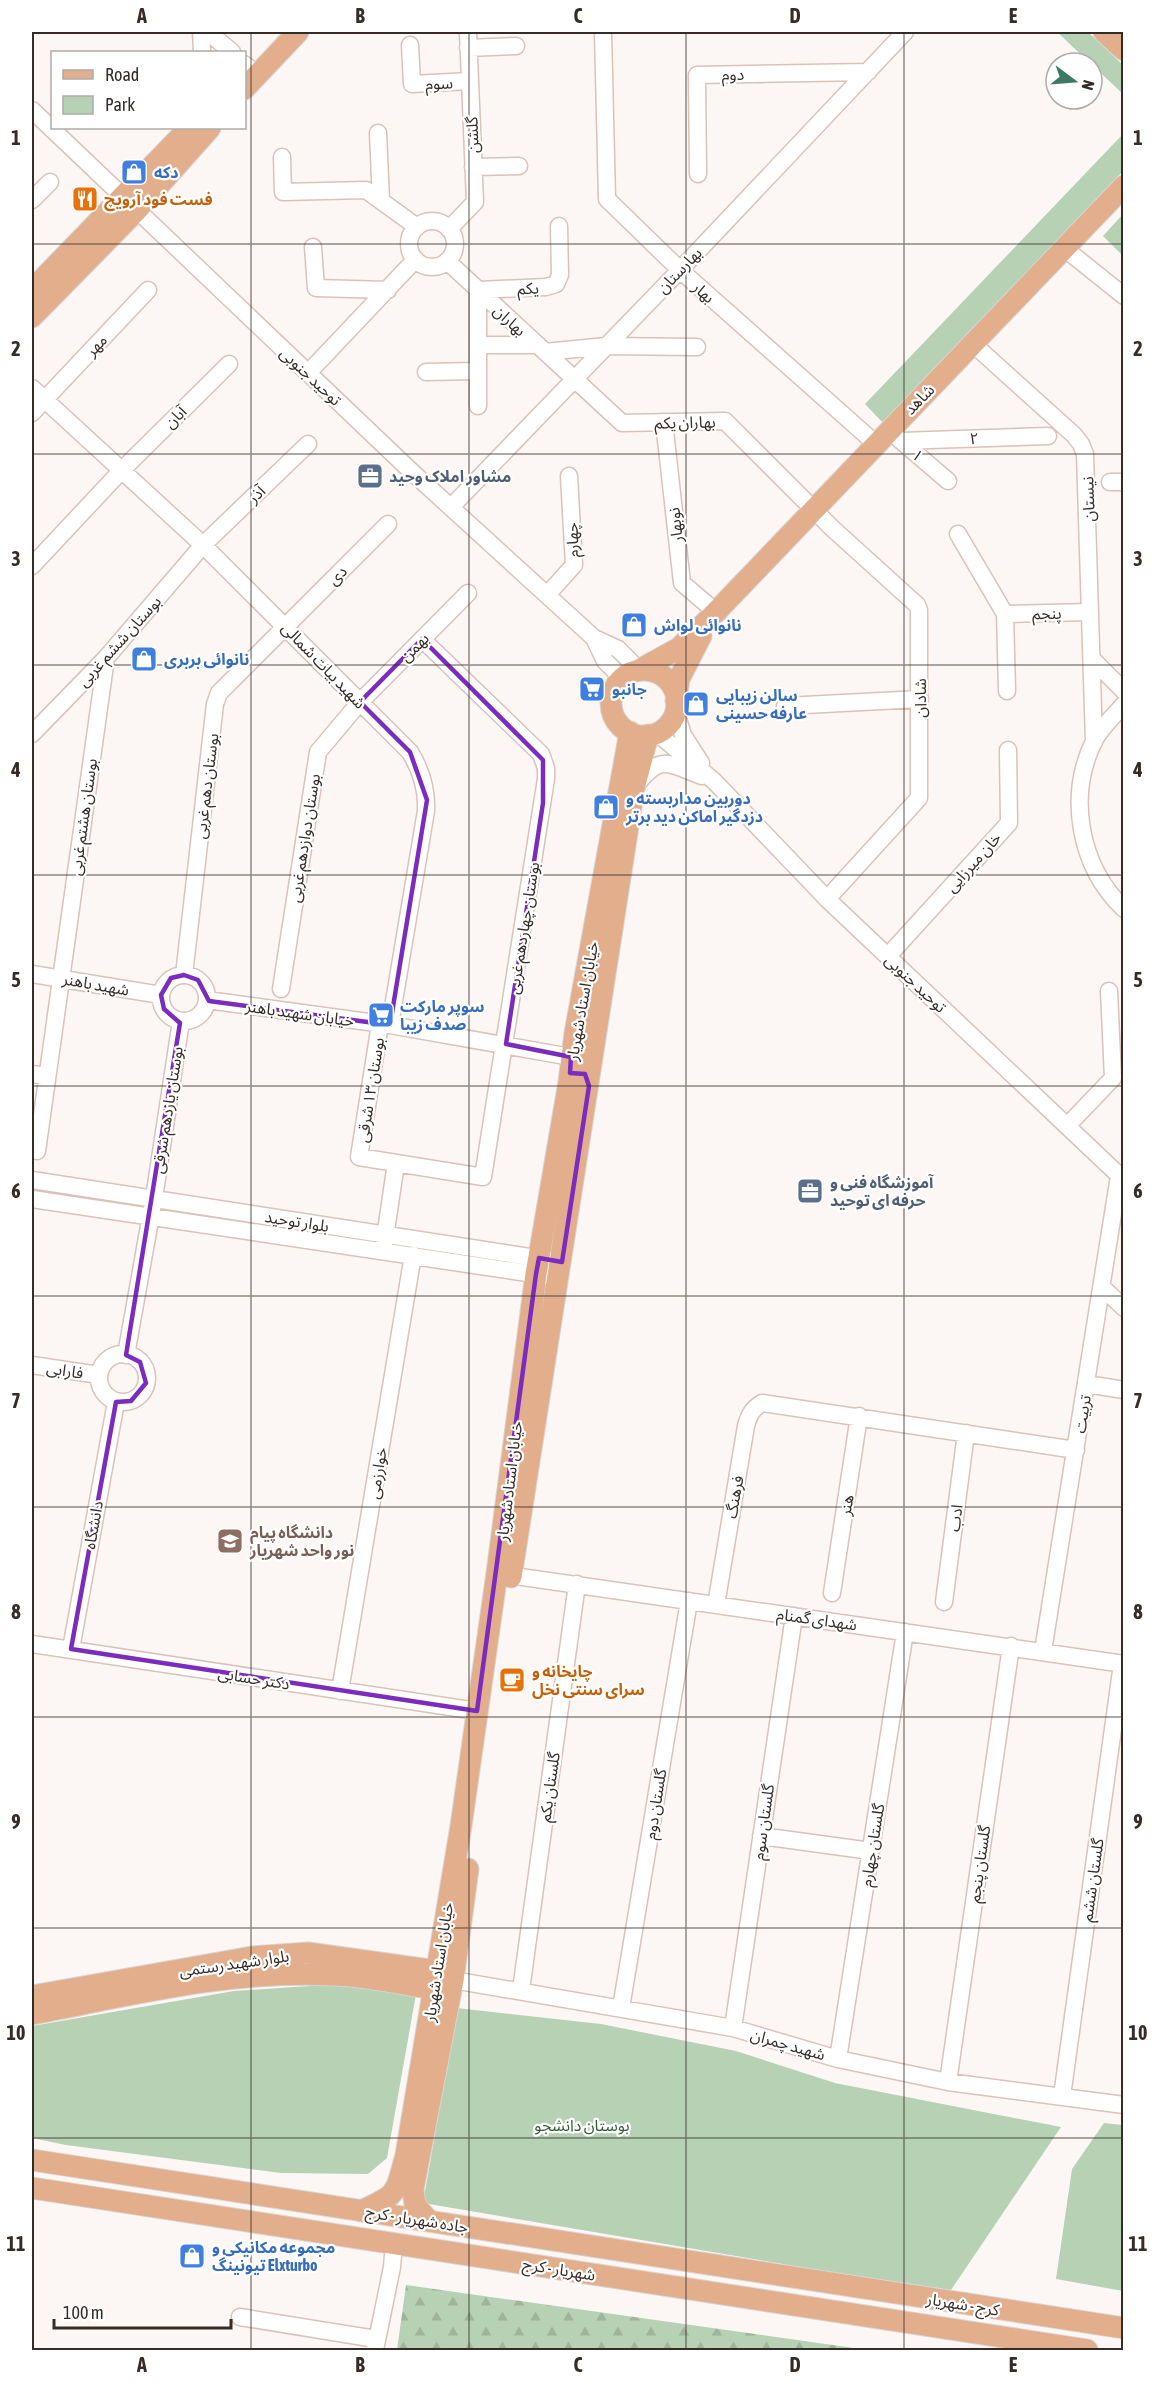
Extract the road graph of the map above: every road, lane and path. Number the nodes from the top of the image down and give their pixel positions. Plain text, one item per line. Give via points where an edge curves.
1 (201, 32) edge
2 (208, 32) edge
3 (284, 32) edge
4 (298, 32) edge
5 (603, 32) edge
6 (1104, 32) edge
7 (900, 34) edge
8 (468, 40) edge
9 (410, 45) dead end
10 (516, 46) dead end
11 (1124, 50) edge
12 (202, 51) edge
13 (231, 51) edge
14 (246, 67) edge
15 (868, 72) junction
16 (470, 81) junction
17 (246, 87) edge
18 (32, 110) edge
19 (51, 128) edge
20 (52, 129) edge
21 (188, 129) edge
22 (209, 129) edge
23 (378, 133) dead end
24 (282, 158) dead end
25 (519, 166) dead end
26 (473, 167) junction
27 (698, 174) dead end
28 (50, 182) dead end
29 (1124, 186) edge
30 (32, 200) edge
31 (381, 201) junction
32 (129, 204) junction
33 (417, 226) junction
34 (559, 226) dead end
35 (448, 229) junction
36 (313, 247) dead end
37 (1064, 248) junction
38 (415, 260) junction
39 (447, 261) junction
40 (680, 270) junction
41 (32, 290) edge
42 (148, 290) dead end
43 (388, 290) junction
44 (478, 290) junction
45 (1124, 296) edge
46 (32, 317) edge
47 (972, 343) junction
48 (478, 345) junction
49 (606, 346) junction
50 (697, 347) dead end
51 (542, 349) junction
52 (229, 364) dead end
53 (478, 371) junction
54 (426, 372) dead end
55 (308, 373) junction
56 (574, 379) junction
57 (38, 394) edge
58 (478, 406) dead end
59 (32, 413) edge
60 (664, 422) junction
61 (1047, 436) dead end
62 (889, 438) junction
63 (308, 444) dead end
64 (121, 471) junction
65 (569, 476) dead end
66 (948, 481) dead end
67 (451, 507) junction
68 (814, 509) junction
69 (388, 524) dead end
70 (958, 534) dead end
71 (203, 545) junction
72 (32, 566) edge
73 (468, 592) dead end
74 (547, 595) junction
75 (716, 612) junction
76 (1090, 612) junction
77 (1005, 614) junction
78 (286, 626) junction
79 (422, 639) junction
80 (106, 658) junction
81 (1092, 659) junction
82 (630, 674) junction
83 (1007, 691) dead end
84 (1124, 691) edge
85 (920, 699) junction
86 (360, 702) junction
87 (1124, 704) edge
88 (676, 706) junction
89 (785, 706) dead end
90 (32, 734) edge
91 (645, 734) junction
92 (1094, 742) junction
93 (1008, 750) dead end
94 (714, 781) junction
95 (634, 788) junction
96 (827, 899) junction
97 (1124, 909) edge
98 (888, 956) junction
99 (32, 974) edge
100 (184, 975) junction
101 (61, 977) junction
102 (281, 989) dead end
103 (1109, 991) dead end
104 (161, 995) junction
105 (207, 1000) junction
106 (181, 1021) junction
107 (385, 1024) junction
108 (576, 1027) junction
109 (596, 1038) junction
110 (506, 1044) junction
111 (581, 1059) junction
112 (39, 1075) edge
113 (579, 1084) junction
114 (1066, 1126) junction
115 (37, 1151) dead end
116 (359, 1157) joint
117 (396, 1163) junction
118 (1121, 1178) edge
119 (32, 1180) edge
120 (154, 1198) junction
121 (32, 1199) edge
122 (150, 1218) junction
123 (384, 1243) junction
124 (413, 1255) junction
125 (537, 1266) junction
126 (560, 1270) junction
127 (1102, 1287) junction
128 (1124, 1308) edge
129 (126, 1355) junction
130 (32, 1365) edge
131 (99, 1375) junction
132 (1087, 1384) junction
133 (1124, 1390) edge
134 (116, 1402) junction
135 (859, 1416) junction
136 (966, 1433) junction
137 (1076, 1450) junction
138 (504, 1574) junction
139 (577, 1584) junction
140 (832, 1593) dead end
141 (688, 1601) junction
142 (944, 1602) dead end
143 (716, 1605) junction
144 (794, 1616) junction
145 (905, 1632) junction
146 (32, 1644) edge
147 (1011, 1646) junction
148 (71, 1649) junction
149 (1043, 1651) junction
150 (1123, 1664) edge
151 (340, 1691) junction
152 (477, 1711) junction
153 (761, 1836) junction
154 (871, 1851) junction
155 (441, 1980) junction
156 (521, 1990) junction
157 (32, 1996) edge
158 (621, 2007) junction
159 (32, 2014) edge
160 (733, 2028) junction
161 (838, 2059) junction
162 (948, 2082) junction
163 (1062, 2096) junction
164 (1124, 2105) edge
165 (32, 2160) edge
166 (32, 2188) edge
167 (361, 2211) junction
168 (429, 2221) junction
169 (394, 2244) junction
170 (803, 2279) joint
171 (240, 2316) dead end
172 (1124, 2328) edge
173 (376, 2345) edge
174 (1087, 2350) edge

1 - 12 street
2 - 13 street
3 - 14 main road
4 - 17 main road
5 - 40 street, بهار via 607,200
6 - 11 main road
7 - 15 street, بهارستان
8 - 10 street
8 - 16 street, گلشن
9 - 16 street, سوم via 412,84
15 - 27 street, دوم via 697,75
15 - 40 street, بهارستان
16 - 26 street, گلشن
18 - 19 street, توحید جنوبی
20 - 32 street, توحید جنوبی
21 - 32 main road
22 - 32 main road
23 - 31 street
24 - 31 street via 283,192 366,190
25 - 26 street
26 - 35 street, گلشن via 475,202
28 - 30 street
29 - 37 main road, شاهد
31 - 33 street
32 - 41 main road
32 - 46 main road
32 - 55 street, توحید جنوبی
33 - 35 street via 432,221
33 - 38 street via 409,240
34 - 44 street, یکم via 560,275 556,284
35 - 39 street via 455,245
36 - 43 street via 316,288
37 - 45 street
37 - 47 main road, شاهد
38 - 39 street via 430,267
38 - 43 street
39 - 44 street, بهاران
40 - 49 street, بهارستان
40 - 62 street, بهار
42 - 57 street, مهر
43 - 55 street
44 - 48 street
44 - 51 street, بهاران
47 - 62 main road, شاهد
47 - 76 street, نيستان via 1081,444 1088,475
48 - 51 street
48 - 53 street
49 - 50 street
49 - 51 street
49 - 56 street, بهارستان
51 - 56 street, بهاران
52 - 64 street, آبان
53 - 54 street
53 - 58 street
55 - 67 street, توحید جنوبی
56 - 60 street, بهاران یکم via 622,423
56 - 67 street, بهارستان
57 - 59 street, مهر
57 - 64 street, شهید بیات شمالی
60 - 68 street, بهاران یکم via 725,421
60 - 75 street, نوبهار via 682,583
61 - 62 street, ۲
62 - 66 street, ۱
62 - 68 main road, شاهد
63 - 71 street, آذر
64 - 71 street, شهید بیات شمالی
64 - 72 street, آبان
65 - 74 street, چهارم via 574,565
67 - 74 street, توحید جنوبی
68 - 75 main road, شاهد
68 - 85 street, شادان via 917,605
69 - 78 street, دی
70 - 77 street
71 - 78 street, شهید بیات شمالی
71 - 80 street, بوستان ششم غربی
73 - 79 street, بهمن
74 - 82 street, توحید جنوبی via 594,638 618,649
75 - 82 main road via 679,648
75 - 88 main road via 679,679
76 - 77 street, پنجم
76 - 81 street, نيستان
77 - 83 street
78 - 86 street, شهید بیات شمالی
78 - 100 street, بوستان دهم غربی via 216,698
79 - 86 street, بهمن
79 - 110 street, بوستان چهاردهم غربی via 541,754 546,768
80 - 90 street, بوستان ششم غربی
80 - 101 street, بوستان هشتم غربی
81 - 84 street
81 - 92 street, نيستان
82 - 88 main road via 650,670 660,674 669,681
82 - 91 main road via 612,696 612,707 621,726
85 - 89 street
85 - 96 street, شادان via 919,798
86 - 102 street, بوستان دوازدهم غربی via 316,758
86 - 107 street, شهید بیات شمالی via 410,752 421,774 427,800
87 - 92 street
88 - 91 main road via 665,728
88 - 94 street, توحید جنوبی via 683,735
91 - 94 street, توحید جنوبی
91 - 95 main road, خیابان استاد شهریار
91 - 108 main road, خیابان استاد شهریار
92 - 97 street via 1082,780 1082,832 1098,876
93 - 98 street, خان میرزایی via 1009,823
94 - 95 street via 666,763 649,769
94 - 96 street, توحید جنوبی
95 - 109 main road, خیابان استاد شهریار
96 - 98 street, توحید جنوبی
98 - 114 street, توحید جنوبی
99 - 101 street, شهید باهنر
100 - 104 street via 166,983
100 - 105 street via 198,980
101 - 104 street, شهید باهنر
101 - 112 street, بوستان هشتم غربی
103 - 114 street via 1113,1078
104 - 106 street via 164,1009
105 - 106 street via 195,1018
105 - 107 street, خیابان شهید باهنر
106 - 120 street, بوستان یازدهم شرقی
107 - 110 street, خیابان شهید باهنر
107 - 116 street, بوستان ۱۳ شرقی
108 - 109 main road via 580,1044 591,1045
108 - 111 main road, خیابان استاد شهریار
109 - 111 main road, خیابان استاد شهریار
110 - 111 street, خیابان شهید باهنر
110 - 117 street, بوستان چهاردهم غربی via 483,1177
111 - 113 main road, خیابان استاد شهریار
112 - 115 street, بوستان هشتم غربی
113 - 125 main road, خیابان استاد شهریار
113 - 126 main road, خیابان استاد شهریار
114 - 118 street, توحید جنوبی
116 - 117 street, بوستان چهاردهم غربی
117 - 123 street
118 - 127 street, تربیت
119 - 120 street, بلوار توحید
120 - 122 street, بوستان یازدهم شرقی
120 - 123 street, بلوار توحید
121 - 122 street, بلوار توحید
122 - 123 street, بلوار توحید
122 - 129 street
123 - 124 street, بلوار توحید
123 - 125 street, بلوار توحید
124 - 125 street, بلوار توحید
124 - 151 street, خوارزمی
125 - 126 street, بلوار توحید
125 - 138 main road, خیابان استاد شهریار
126 - 138 main road, خیابان استاد شهریار
127 - 128 street
127 - 132 street, تربیت
129 - 131 street via 111,1357
129 - 134 street via 140,1362 146,1383 138,1397
130 - 131 street, فارابی
131 - 134 street via 105,1394
132 - 133 street
132 - 137 street, تربیت
134 - 148 street, دانشگاه
135 - 136 street
135 - 140 street, هنر
135 - 143 street, فرهنگ via 770,1402 754,1407 746,1426
136 - 137 street
136 - 142 street, ادب
137 - 149 street, تربیت
138 - 139 street, شهدای گمنام
138 - 152 main road, خیابان استاد شهریار
138 - 155 main road, خیابان استاد شهریار
139 - 141 street, شهدای گمنام
139 - 156 street, گلستان یکم
141 - 143 street, شهدای گمنام
141 - 158 street, گلستان دوم
143 - 144 street, شهدای گمنام
144 - 145 street, شهدای گمنام
144 - 153 street, گلستان سوم
145 - 147 street, شهدای گمنام
145 - 154 street, گلستان چهارم
146 - 148 street, دکتر حسابی
147 - 149 street, شهدای گمنام
147 - 162 street, گلستان پنجم
148 - 151 street, دکتر حسابی
149 - 150 street, شهدای گمنام
150 - 163 street, گلستان ششم
151 - 152 street, دکتر حسابی
152 - 155 main road, خیابان استاد شهریار
153 - 154 street
153 - 160 street, گلستان سوم
154 - 161 street, گلستان چهارم
155 - 156 street, شهید چمران
155 - 157 main road, بلوار شهید رستمی via 308,1953 252,1957
155 - 159 main road, بلوار شهید رستمی via 286,1974 231,1978
155 - 167 main road, خیابان استاد شهریار via 397,2187 388,2198
155 - 168 main road, خیابان استاد شهریار via 414,2189 415,2205
156 - 158 street, شهید چمران
158 - 160 street, شهید چمران
160 - 161 street, شهید چمران
161 - 162 street, شهید چمران
162 - 163 street, شهید چمران
163 - 164 street, شهید چمران
165 - 167 main road, جاده شهریار - کرج
166 - 169 main road, شهریار - کرج
167 - 168 main road, جاده شهریار - کرج
168 - 170 main road, جاده شهریار - کرج
169 - 173 street
169 - 174 main road, شهریار - کرج
170 - 172 main road, کرج - شهریار
171 - 173 street

